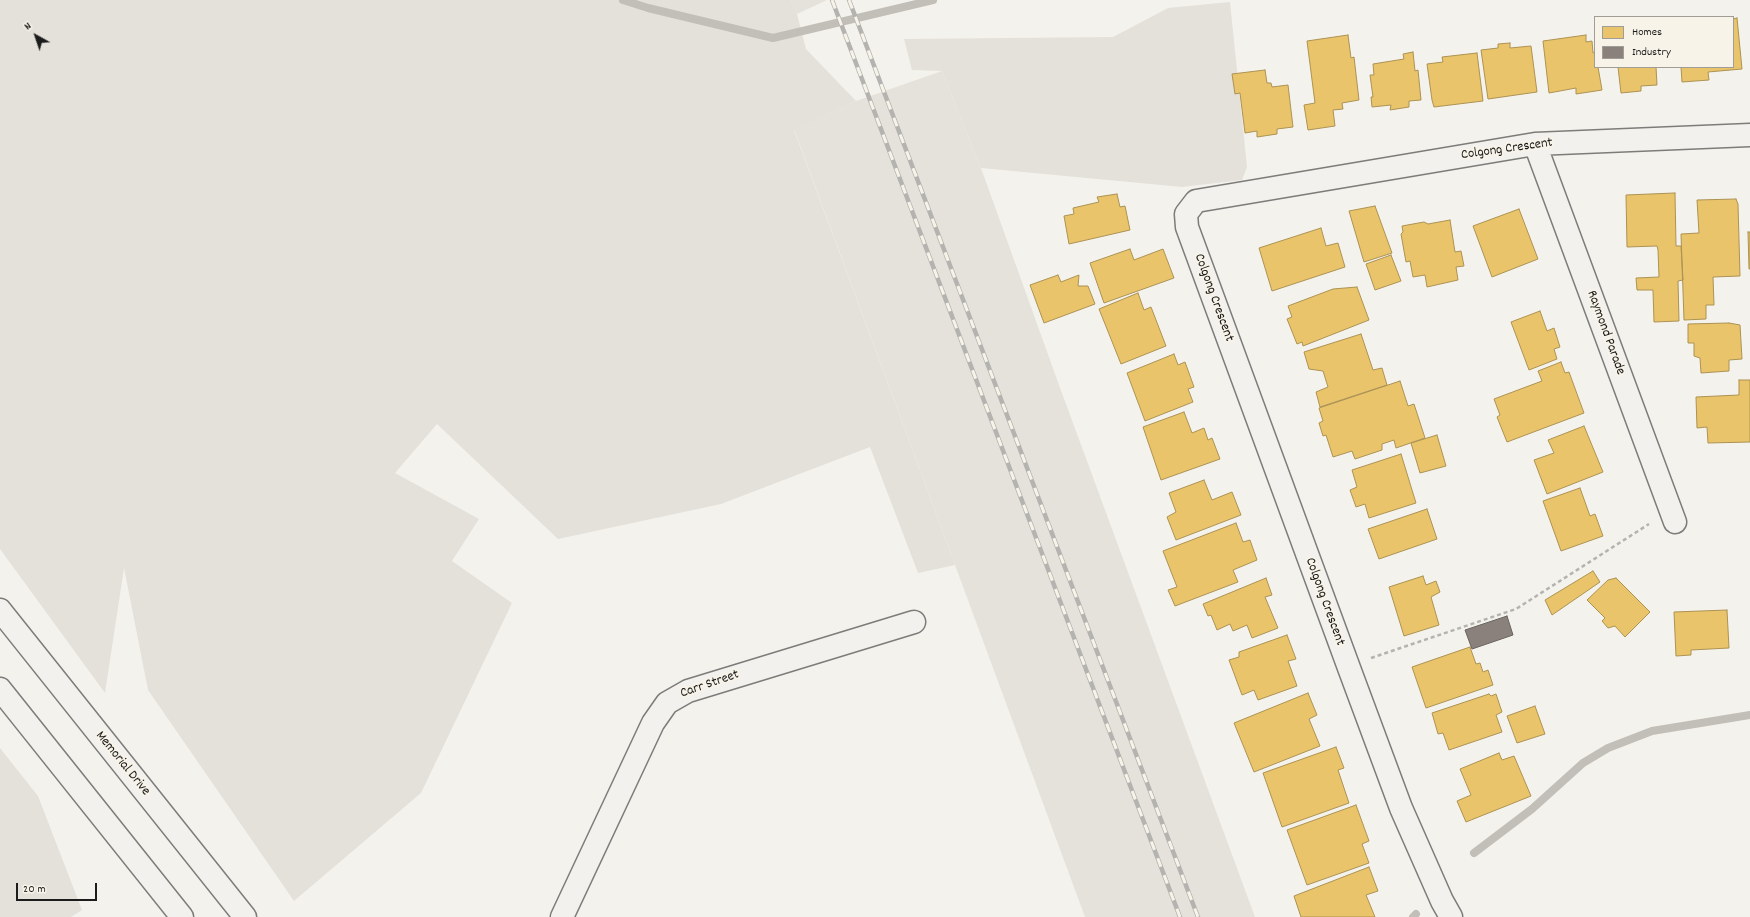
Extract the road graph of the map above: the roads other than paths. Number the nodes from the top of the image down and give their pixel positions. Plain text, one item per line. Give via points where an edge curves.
1 (1750, 135) edge
2 (1535, 144) junction
3 (1673, 515) road end
4 (0, 610) edge
5 (914, 622) dead end
6 (0, 689) edge
7 (182, 917) edge
8 (245, 917) edge
9 (562, 917) edge
10 (1451, 917) edge

1 - 2 street, Colgong Crescent
2 - 3 street, Raymond Parade
2 - 10 street, Colgong Crescent via 1196,201 1186,214 1187,227 1401,808
4 - 8 street, Memorial Drive
5 - 9 street, Carr Street via 688,691 667,703 653,723
6 - 7 street

